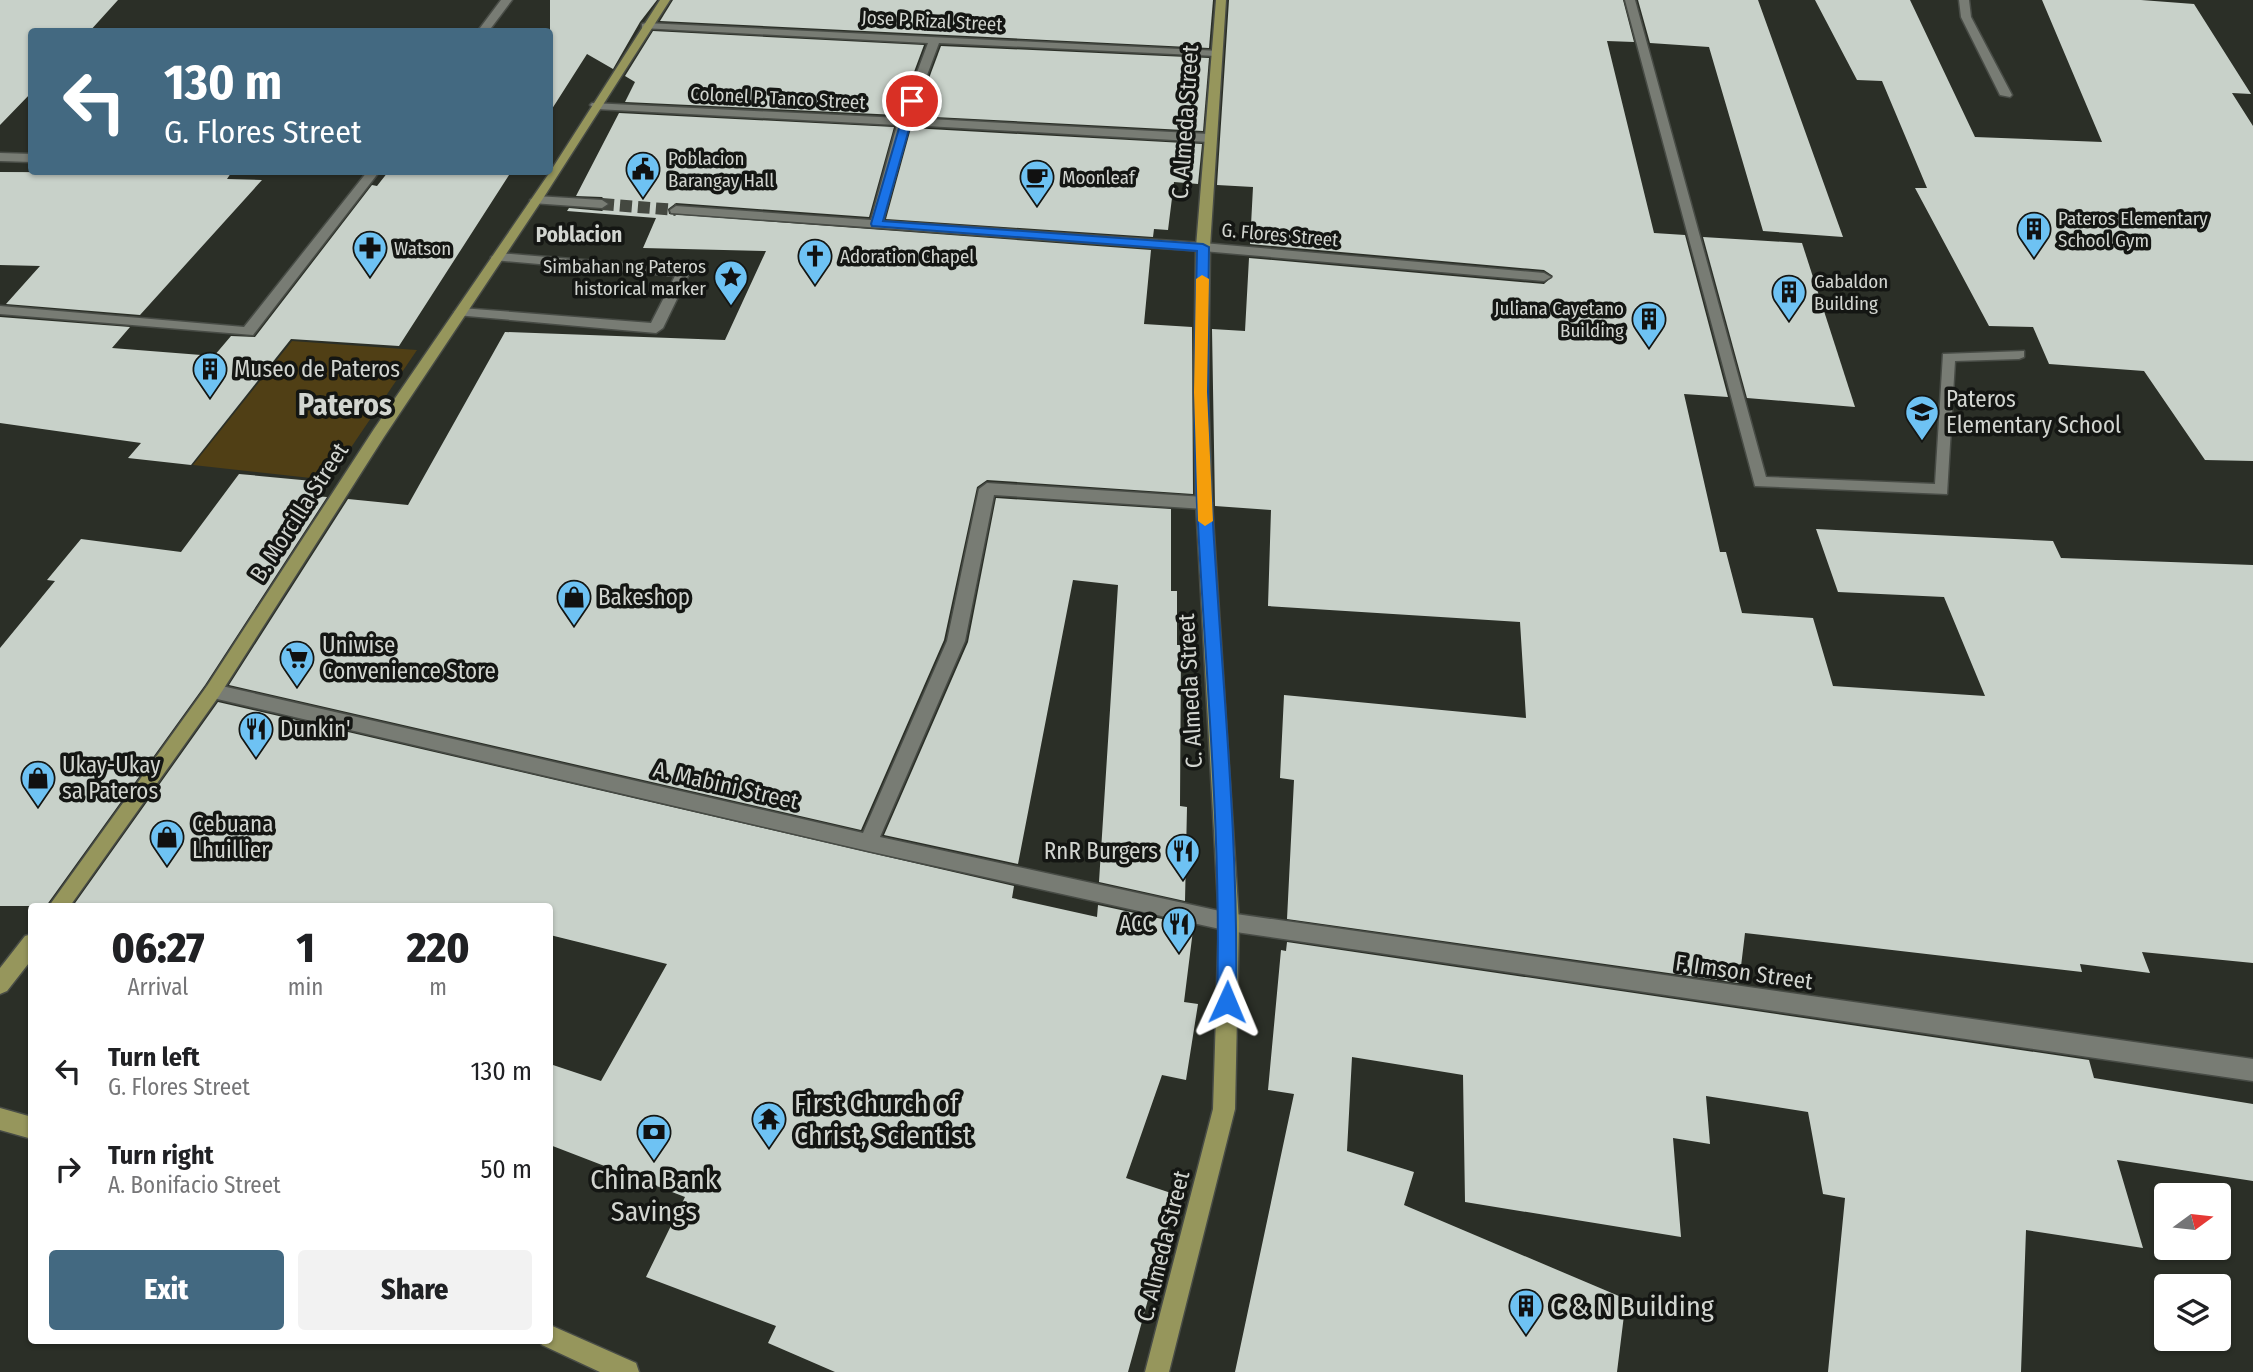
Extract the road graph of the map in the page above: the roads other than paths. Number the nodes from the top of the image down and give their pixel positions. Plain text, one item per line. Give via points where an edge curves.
1 (507, 0) edge
2 (665, 0) edge
3 (1221, 0) edge
4 (1630, 0) edge
5 (1964, 0) edge
6 (646, 26) junction
7 (485, 28) edge
8 (935, 38) junction
9 (1216, 53) junction
10 (2006, 95) dead end
11 (596, 105) junction
12 (904, 122) junction
13 (1209, 138) junction
14 (0, 157) edge
15 (28, 158) edge
16 (553, 174) edge
17 (371, 175) edge
18 (552, 175) edge
19 (536, 201) junction
20 (602, 204) tunnel mouth
21 (676, 209) tunnel mouth
22 (876, 224) junction
23 (1203, 247) junction
24 (498, 257) junction
25 (1545, 277) dead end
26 (0, 310) edge
27 (461, 312) junction
28 (2019, 354) dead end
29 (1204, 503) junction
30 (213, 691) junction
31 (868, 843) junction
32 (61, 903) edge
33 (1229, 922) junction
34 (28, 948) edge
35 (0, 984) edge
36 (2253, 1070) edge
37 (0, 1119) edge
38 (28, 1127) edge
39 (553, 1338) edge
40 (627, 1372) edge
41 (1157, 1372) edge

1 - 7 street
2 - 6 main road, B. Morcilla Street
3 - 9 main road, C. Almeda Street
4 - 28 street via 1760,482 1942,490 1948,357
5 - 10 street via 1966,17
6 - 8 street, Jose P. Rizal Street
6 - 11 main road, B. Morcilla Street
8 - 9 street, Jose P. Rizal Street
8 - 12 street
9 - 13 main road, C. Almeda Street
11 - 12 street, Colonel P. Tanco Street
11 - 16 main road, B. Morcilla Street
12 - 13 street, Colonel P. Tanco Street
12 - 22 street
13 - 23 main road, C. Almeda Street
14 - 15 street
17 - 26 street via 248,332
18 - 19 main road, B. Morcilla Street
19 - 20 street
19 - 24 main road, B. Morcilla Street
21 - 22 street, G. Flores Street
22 - 23 street, G. Flores Street
23 - 25 street, G. Flores Street
23 - 29 main road, C. Almeda Street
24 - 27 main road, B. Morcilla Street
24 - 27 street via 683,272 656,328
27 - 30 main road, B. Morcilla Street
29 - 31 street via 987,489 956,641
29 - 33 main road, C. Almeda Street
30 - 31 street, A. Mabini Street
30 - 32 main road, B. Morcilla Street
31 - 33 street, A. Mabini Street
33 - 36 street, F. Imson Street
33 - 41 main road, C. Almeda Street via 1224,1109
34 - 35 main road
37 - 38 main road
39 - 40 main road

